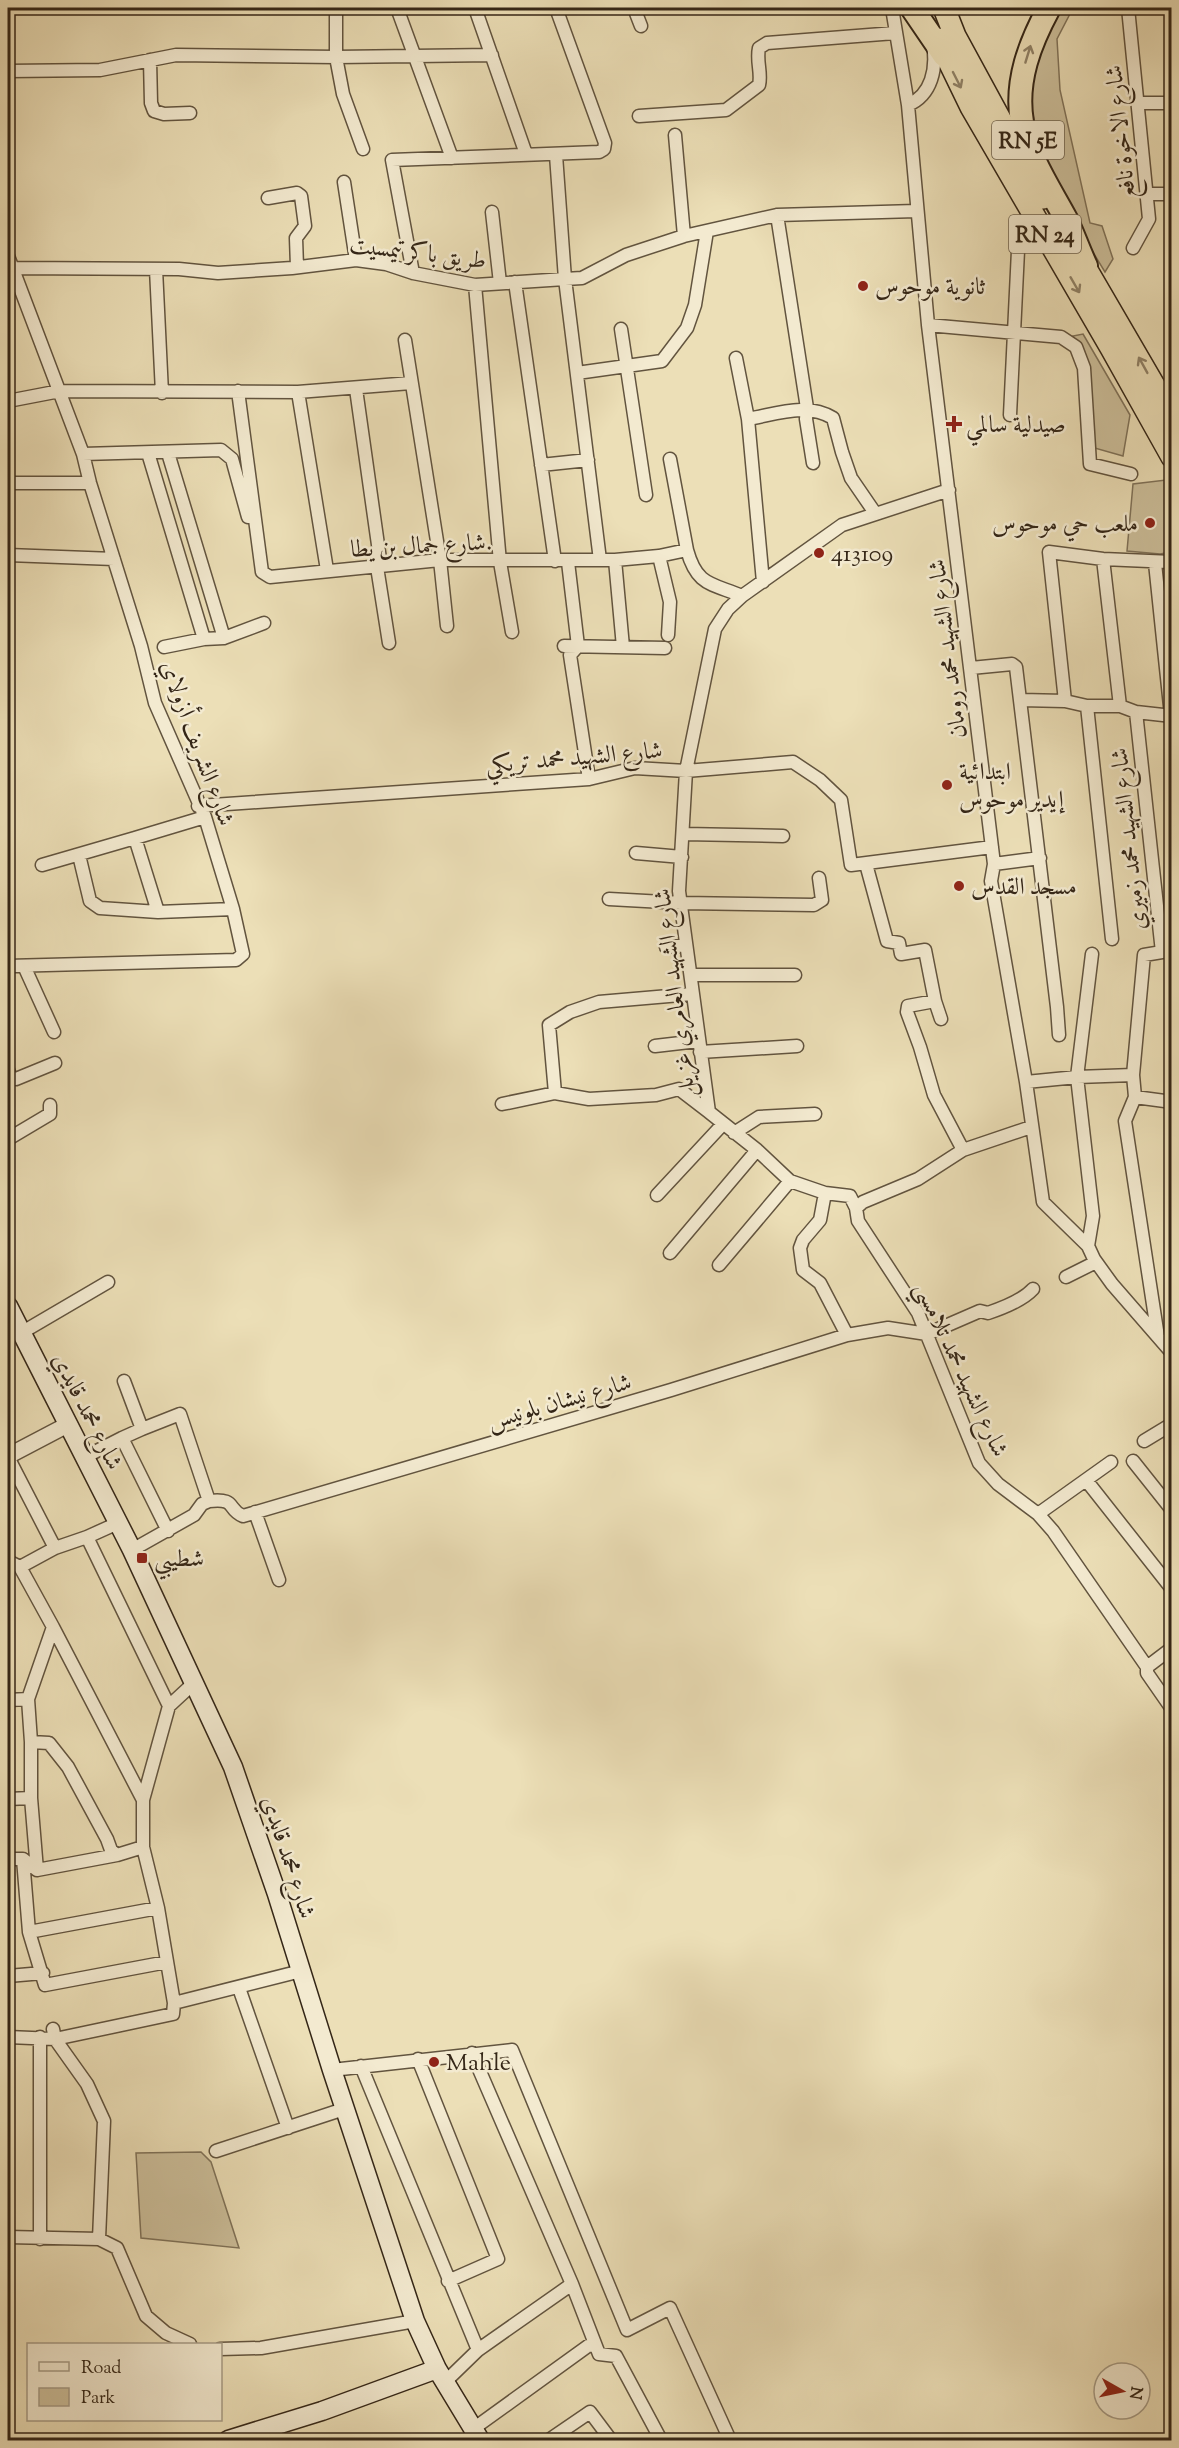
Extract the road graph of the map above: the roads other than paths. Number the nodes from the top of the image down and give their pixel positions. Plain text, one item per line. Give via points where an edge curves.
1 (336, 8) edge
2 (397, 8) edge
3 (475, 8) edge
4 (556, 8) edge
5 (634, 8) edge
6 (892, 8) edge
7 (912, 8) edge
8 (925, 8) edge
9 (944, 8) edge
10 (1049, 8) edge
11 (1128, 8) edge
12 (641, 26) dead end
13 (896, 33) junction
14 (938, 47) junction
15 (413, 56) junction
16 (492, 56) junction
17 (336, 57) junction
18 (150, 60) junction
19 (8, 71) edge
20 (1139, 103) junction
21 (1172, 103) edge
22 (908, 105) junction
23 (190, 113) dead end
24 (639, 116) dead end
25 (675, 135) dead end
26 (363, 149) dead end
27 (526, 154) junction
28 (556, 155) junction
29 (452, 158) junction
30 (344, 182) dead end
31 (1148, 194) junction
32 (1172, 194) edge
33 (268, 198) dead end
34 (916, 211) junction
35 (492, 212) dead end
36 (777, 215) junction
37 (1019, 230) dead end
38 (707, 231) junction
39 (684, 236) junction
40 (1133, 248) dead end
41 (356, 260) junction
42 (10, 262) edge
43 (1086, 266) junction
44 (297, 267) junction
45 (156, 269) junction
46 (413, 273) junction
47 (565, 279) junction
48 (515, 282) junction
49 (501, 283) junction
50 (475, 285) junction
51 (928, 325) junction
52 (621, 329) dead end
53 (1014, 333) junction
54 (405, 340) dead end
55 (736, 358) dead end
56 (626, 366) junction
57 (577, 373) junction
58 (411, 383) junction
59 (356, 389) junction
60 (60, 391) junction
61 (238, 391) junction
62 (298, 392) junction
63 (162, 393) junction
64 (8, 401) edge
65 (807, 408) junction
66 (1010, 415) dead end
67 (1172, 416) edge
68 (748, 419) junction
69 (148, 453) junction
70 (168, 453) junction
71 (83, 454) junction
72 (1172, 458) edge
73 (670, 459) dead end
74 (588, 460) junction
75 (813, 464) dead end
76 (541, 465) junction
77 (1131, 474) dead end
78 (8, 483) edge
79 (90, 483) junction
80 (949, 490) junction
81 (646, 495) dead end
82 (875, 513) junction
83 (248, 518) dead end
84 (687, 550) junction
85 (8, 555) edge
86 (659, 556) junction
87 (114, 559) junction
88 (1103, 559) junction
89 (440, 560) junction
90 (600, 560) junction
91 (615, 560) junction
92 (555, 561) junction
93 (500, 562) junction
94 (568, 562) junction
95 (1172, 562) edge
96 (1155, 563) junction
97 (379, 566) junction
98 (327, 570) junction
99 (763, 582) junction
100 (742, 596) junction
101 (264, 623) dead end
102 (447, 626) dead end
103 (512, 632) dead end
104 (668, 635) dead end
105 (224, 638) junction
106 (204, 639) junction
107 (389, 643) dead end
108 (564, 646) dead end
109 (578, 646) junction
110 (164, 647) dead end
111 (624, 647) junction
112 (665, 648) dead end
113 (971, 668) junction
114 (1021, 700) junction
115 (1065, 700) junction
116 (1087, 706) junction
117 (1120, 706) junction
118 (1136, 712) junction
119 (1171, 716) edge
120 (687, 771) junction
121 (589, 779) junction
122 (201, 811) junction
123 (684, 834) junction
124 (783, 836) dead end
125 (135, 838) junction
126 (992, 848) junction
127 (636, 853) dead end
128 (79, 855) junction
129 (682, 857) junction
130 (1040, 858) junction
131 (866, 864) junction
132 (994, 864) junction
133 (42, 865) dead end
134 (819, 878) dead end
135 (609, 899) dead end
136 (682, 903) junction
137 (233, 909) junction
138 (158, 912) junction
139 (1112, 939) dead end
140 (686, 945) junction
141 (666, 947) dead end
142 (1092, 954) dead end
143 (8, 966) edge
144 (24, 966) junction
145 (691, 975) junction
146 (795, 975) dead end
147 (692, 994) junction
148 (935, 1000) junction
149 (941, 1019) dead end
150 (54, 1032) dead end
151 (1059, 1035) dead end
152 (655, 1046) dead end
153 (797, 1046) dead end
154 (699, 1047) junction
155 (55, 1063) dead end
156 (8, 1070) edge
157 (1133, 1075) junction
158 (1077, 1077) junction
159 (1026, 1082) junction
160 (555, 1093) junction
161 (1135, 1097) junction
162 (1172, 1102) edge
163 (502, 1104) dead end
164 (50, 1106) dead end
165 (709, 1112) junction
166 (815, 1114) dead end
167 (723, 1124) junction
168 (1031, 1126) junction
169 (734, 1132) junction
170 (8, 1139) edge
171 (758, 1150) junction
172 (963, 1150) junction
173 (790, 1181) junction
174 (825, 1193) junction
175 (657, 1195) dead end
176 (856, 1208) junction
177 (1088, 1246) junction
178 (670, 1253) dead end
179 (1096, 1262) junction
180 (718, 1265) dead end
181 (1066, 1277) dead end
182 (108, 1282) dead end
183 (1033, 1289) dead end
184 (8, 1306) edge
185 (16, 1331) edge
186 (927, 1334) junction
187 (847, 1335) junction
188 (1158, 1337) junction
189 (1172, 1353) edge
190 (124, 1381) dead end
191 (69, 1424) junction
192 (1172, 1424) edge
193 (142, 1429) junction
194 (122, 1438) junction
195 (1144, 1441) dead end
196 (8, 1457) edge
197 (85, 1457) junction
198 (1133, 1461) dead end
199 (1111, 1462) dead end
200 (1086, 1480) junction
201 (209, 1501) junction
202 (1172, 1510) edge
203 (255, 1512) junction
204 (1038, 1514) junction
205 (118, 1523) junction
206 (168, 1531) junction
207 (87, 1538) junction
208 (55, 1548) junction
209 (132, 1550) junction
210 (8, 1561) edge
211 (20, 1568) junction
212 (279, 1580) dead end
213 (1172, 1589) edge
214 (53, 1627) junction
215 (1172, 1648) edge
216 (1147, 1667) junction
217 (195, 1682) junction
218 (28, 1699) junction
219 (8, 1700) edge
220 (169, 1706) junction
221 (1172, 1709) edge
222 (31, 1742) junction
223 (31, 1798) junction
224 (8, 1799) edge
225 (143, 1800) junction
226 (143, 1847) junction
227 (117, 1855) junction
228 (8, 1859) edge
229 (23, 1859) junction
230 (37, 1870) junction
231 (158, 1908) junction
232 (29, 1932) junction
233 (167, 1962) junction
234 (301, 1971) junction
235 (43, 1973) junction
236 (8, 1976) edge
237 (239, 1988) junction
238 (174, 2003) junction
239 (54, 2034) junction
240 (8, 2037) edge
241 (40, 2037) junction
242 (472, 2053) junction
243 (418, 2059) junction
244 (361, 2066) junction
245 (332, 2070) junction
246 (344, 2109) junction
247 (288, 2127) junction
248 (216, 2151) dead end
249 (8, 2237) edge
250 (40, 2239) junction
251 (99, 2239) junction
252 (448, 2281) junction
253 (572, 2284) junction
254 (415, 2321) junction
255 (188, 2343) edge
256 (595, 2345) junction
257 (222, 2349) edge
258 (478, 2350) junction
259 (441, 2375) junction
260 (476, 2435) edge
261 (228, 2440) edge
262 (549, 2440) edge
263 (611, 2440) edge
264 (661, 2440) edge
265 (730, 2440) edge

1 - 17 street
2 - 15 street
3 - 16 street
4 - 28 street via 605,143 599,152
5 - 12 street
6 - 13 street, شارع الشهيد محمد رومان
7 - 14 highway
8 - 14 highway, RN 24
9 - 43 highway, RN 24 via 1030,177
43 -> 10 highway, RN 5E via 1022,123 1024,69
11 - 20 street, شارع الاخوة نافع
13 - 22 street, شارع الشهيد محمد رومان
13 - 24 street via 767,43 759,48 757,57 759,85 726,110
14 - 22 street via 933,76 923,94
14 -> 72 highway, RN 24
15 - 16 street
15 - 17 street
15 - 29 street
16 - 27 street
17 - 18 street via 177,55
17 - 26 street via 343,94
18 - 19 street via 100,70
18 - 23 street via 154,111
20 - 21 street
20 - 31 street, شارع الاخوة نافع
22 - 34 street, شارع الشهيد محمد رومان
25 - 39 street
27 - 28 street
27 - 29 street
28 - 47 street
29 - 46 street via 393,160
30 - 41 street
31 - 32 street
31 - 40 street, شارع الاخوة نافع via 1149,219
33 - 44 street via 297,193 301,196 305,226 296,238
34 - 36 street, طريق باكر تيمسيت
34 - 51 street, شارع الشهيد محمد رومان
35 - 49 street
36 - 38 street, طريق باكر تيمسيت
36 - 65 street
37 - 53 street
38 - 39 street, طريق باكر تيمسيت
38 - 56 street via 695,305 687,328 662,361
39 - 47 street, طريق باكر تيمسيت via 626,255 582,278
41 - 44 street, طريق باكر تيمسيت
41 - 46 street, طريق باكر تيمسيت
42 - 45 street, طريق باكر تيمسيت
42 - 60 street, شارع الشريف أزولاي
67 -> 43 highway, RN 24
44 - 45 street, طريق باكر تيمسيت via 218,273
45 - 63 street
46 - 50 street, طريق باكر تيمسيت
47 - 48 street, طريق باكر تيمسيت
47 - 57 street
48 - 49 street, طريق باكر تيمسيت
48 - 76 street
49 - 50 street, طريق باكر تيمسيت
50 - 93 street
51 - 53 street
51 - 80 street, شارع الشهيد محمد رومان
52 - 56 street
53 - 66 street
53 - 77 street via 1061,336 1076,347 1084,368 1090,464
54 - 58 street
55 - 68 street
56 - 57 street
56 - 81 street
57 - 74 street
58 - 59 street
58 - 89 street
59 - 62 street
59 - 97 street
60 - 63 street
60 - 64 street
60 - 71 street, شارع الشريف أزولاي
61 - 62 street
61 - 63 street
61 - 98 street, شارع جمال بن يطا. via 262,572 270,577
62 - 98 street
65 - 68 street
65 - 75 street
65 - 82 street via 833,418 851,478
68 - 99 street
69 - 70 street
69 - 71 street
69 - 106 street
70 - 83 street via 221,450 232,459
70 - 105 street
71 - 79 street, شارع الشريف أزولاي
73 - 84 street
74 - 76 street
74 - 90 street
76 - 92 street
78 - 79 street
79 - 87 street, شارع الشريف أزولاي
80 - 82 street, شارع الشهيد العامري غزيل
80 - 113 street, شارع الشهيد محمد رومان
82 - 99 street, شارع الشهيد العامري غزيل via 842,525
84 - 86 street, شارع جمال بن يطا.
84 - 100 street via 699,578
85 - 87 street
86 - 91 street, شارع جمال بن يطا.
86 - 104 street via 670,602
87 - 122 street, شارع الشريف أزولاي via 155,703
88 - 96 street
88 - 115 street via 1049,552
88 - 117 street
89 - 93 street, شارع جمال بن يطا.
89 - 97 street, شارع جمال بن يطا.
89 - 102 street
90 - 91 street, شارع جمال بن يطا.
90 - 94 street, شارع جمال بن يطا.
91 - 111 street
92 - 93 street, شارع جمال بن يطا.
92 - 94 street, شارع جمال بن يطا.
93 - 103 street
94 - 109 street
95 - 96 street
96 - 119 street
97 - 98 street, شارع جمال بن يطا.
97 - 107 street
99 - 100 street, شارع الشهيد العامري غزيل
100 - 120 street, شارع الشهيد العامري غزيل via 715,629
101 - 105 street
105 - 106 street
106 - 110 street
108 - 109 street
109 - 111 street
109 - 121 street via 570,655
111 - 112 street
113 - 114 street via 1014,665
113 - 126 street, شارع الشهيد محمد رومان
114 - 115 street
114 - 130 street
115 - 116 street
116 - 117 street
116 - 139 street
117 - 118 street
118 - 119 street
118 - 157 street, شارع الشهيد محمد زميري via 1162,952 1144,955
120 - 121 street, شارع الشهيد محمد تريكي via 635,768
120 - 123 street, شارع الشهيد العامري غزيل
120 - 131 street, شارع الشهيد محمد تريكي via 793,762 841,800 852,866
121 - 122 street, شارع الشهيد محمد تريكي
122 - 125 street, شارع الشهيد محمد تريكي
122 - 137 street, شارع الشريف أزولاي
123 - 124 street
123 - 129 street, شارع الشهيد العامري غزيل
125 - 128 street, شارع الشهيد محمد تريكي
125 - 138 street
126 - 131 street
126 - 132 street, شارع الشهيد محمد رومان
127 - 129 street
128 - 133 street, شارع الشهيد محمد تريكي
128 - 138 street via 90,901 100,908
129 - 136 street, شارع الشهيد العامري غزيل
130 - 132 street
130 - 151 street
131 - 148 street via 887,941 899,942 901,954 925,950
132 - 159 street, شارع الشهيد محمد رومان via 991,881
134 - 136 street via 822,900 814,905
135 - 136 street
136 - 140 street, شارع الشهيد العامري غزيل
137 - 138 street
137 - 144 street, شارع الشريف أزولاي via 243,954 236,960
140 - 141 street
140 - 145 street, شارع الشهيد العامري غزيل
142 - 158 street
143 - 144 street, شارع الشريف أزولاي
144 - 150 street
145 - 146 street
145 - 147 street, شارع الشهيد العامري غزيل
147 - 154 street, شارع الشهيد العامري غزيل
147 - 160 street via 599,1002 570,1012 549,1025
148 - 149 street
148 - 172 street via 908,1006 907,1012 933,1095
152 - 154 street
153 - 154 street
154 - 165 street, شارع الشهيد العامري غزيل
155 - 156 street via 16,1079 11,1078
157 - 158 street
157 - 161 street, شارع الشهيد محمد زميري
158 - 159 street
158 - 177 street via 1093,1216
159 - 168 street, شارع الشهيد محمد رومان
160 - 163 street
160 - 165 street via 589,1099 656,1095 679,1089
161 - 162 street
161 - 188 street, شارع الشهيد محمد زميري via 1125,1121
164 - 170 street via 50,1114
165 - 167 street, شارع الشهيد العامري غزيل
166 - 169 street via 759,1117
167 - 169 street, شارع الشهيد العامري غزيل
167 - 175 street
168 - 172 street
168 - 177 street, شارع الشهيد محمد رومان via 1042,1202
169 - 171 street, شارع الشهيد العامري غزيل
171 - 173 street, شارع الشهيد العامري غزيل
171 - 178 street
172 - 176 street via 918,1179
173 - 174 street, شارع الشهيد العامري غزيل
173 - 180 street
174 - 176 street, شارع الشهيد العامري غزيل via 850,1196
174 - 187 street via 820,1220 802,1240 803,1270 820,1283
176 - 186 street, شارع الشهيد محمد تلامسي via 858,1221 918,1313
177 - 179 street, شارع الشهيد محمد رومان
179 - 181 street
179 - 188 street, شارع الشهيد محمد رومان
182 - 185 street
183 - 186 street via 995,1311 980,1311
184 - 185 main road, شارع محمد قايدي
185 - 191 main road, شارع محمد قايدي
186 - 187 street, شارع نيشان بلونيس via 888,1328
186 - 204 street, شارع الشهيد محمد تلامسي via 979,1463 998,1484
187 - 203 street, شارع نيشان بلونيس
188 - 189 street, شارع الشهيد محمد رومان
190 - 193 street
191 - 196 street
191 - 197 main road, شارع محمد قايدي
192 - 195 street
193 - 194 street
193 - 201 street via 180,1414
194 - 197 street
194 - 206 street
196 - 208 street
197 - 205 main road, شارع محمد قايدي
198 - 202 street
199 - 200 street
200 - 204 street
200 - 213 street
201 - 203 street via 231,1503 243,1516
201 - 206 street
203 - 212 street
204 - 216 street, شارع الشهيد محمد تلامسي
205 - 207 street
205 - 209 main road, شارع محمد قايدي
206 - 209 street
207 - 208 street
207 - 220 street
208 - 211 street
209 - 217 main road, شارع محمد قايدي
210 - 211 street
211 - 214 street
214 - 218 street
214 - 225 street
215 - 216 street
216 - 221 street, شارع الشهيد محمد تلامسي via 1147,1673
217 - 220 street
217 - 234 main road, شارع محمد قايدي via 233,1767
218 - 219 street
218 - 222 street
220 - 225 street
222 - 223 street
222 - 227 street via 49,1743 68,1767
223 - 224 street
223 - 230 street
225 - 226 street
226 - 227 street
226 - 231 street
227 - 230 street
228 - 229 street
229 - 230 street
229 - 232 street
231 - 232 street
231 - 233 street
232 - 235 street
233 - 235 street via 45,1985
233 - 238 street
234 - 237 street
234 - 245 main road, شارع محمد قايدي
235 - 236 street
237 - 238 street
237 - 247 street
238 - 239 street via 173,2014
239 - 241 street
239 - 251 street via 87,2085 104,2121
240 - 241 street
241 - 250 street
242 - 243 street
242 - 253 street
242 - 265 street via 512,2050 627,2330 670,2308
243 - 244 street
243 - 252 street via 498,2259
244 - 245 street
244 - 252 street
245 - 246 main road, شارع محمد قايدي
246 - 247 street
246 - 254 main road, شارع محمد قايدي
247 - 248 street
249 - 250 street
250 - 251 street
251 - 255 street via 117,2248 146,2316 166,2333
252 - 258 street
253 - 256 street
253 - 258 street
254 - 257 street via 261,2348
254 - 259 main road, شارع محمد قايدي
256 - 260 street via 588,2346
256 - 264 street via 599,2354 616,2356
258 - 259 street
259 - 260 main road, شارع محمد قايدي
259 - 261 main road
262 - 263 street via 590,2412

